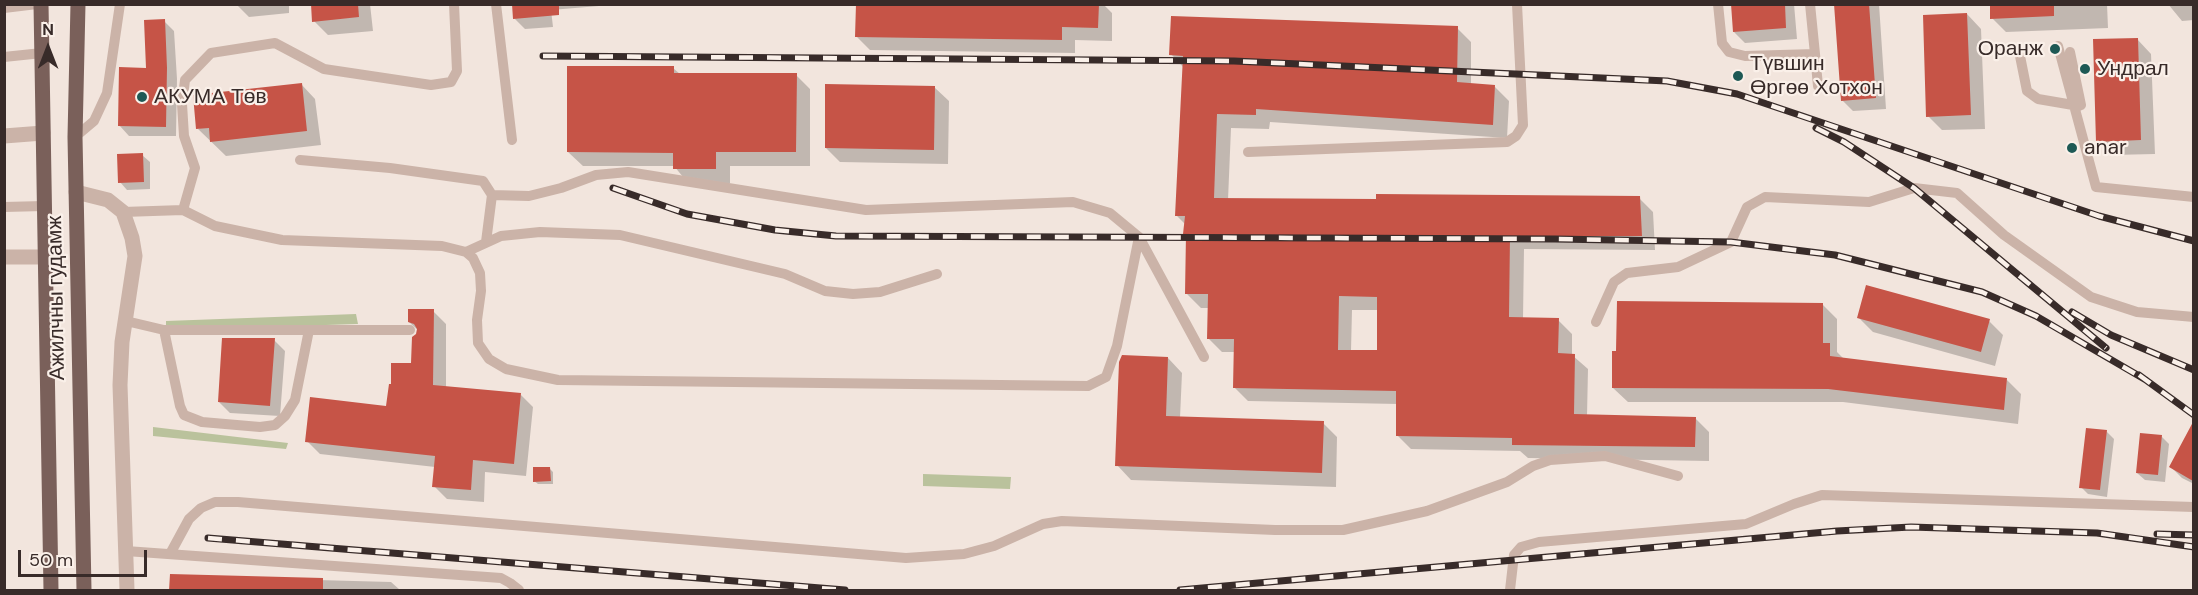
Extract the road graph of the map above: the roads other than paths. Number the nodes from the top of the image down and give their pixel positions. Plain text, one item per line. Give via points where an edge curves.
1 (39, 4) edge
2 (78, 4) edge
3 (120, 4) edge
4 (454, 4) edge
5 (496, 4) edge
6 (1517, 4) edge
7 (1719, 4) edge
8 (1810, 4) edge
9 (5, 7) edge
10 (2058, 46) dead end
11 (2070, 52) dead end
12 (42, 53) junction
13 (1815, 54) junction
14 (2020, 56) dead end
15 (4, 57) edge
16 (1818, 86) dead end
17 (2081, 106) junction
18 (43, 133) junction
19 (4, 136) edge
20 (75, 137) junction
21 (512, 140) dead end
22 (1248, 152) dead end
23 (300, 160) dead end
24 (2096, 187) junction
25 (76, 192) junction
26 (492, 195) junction
27 (2193, 197) edge
28 (44, 206) junction
29 (4, 207) edge
30 (183, 210) junction
31 (123, 212) junction
32 (1139, 237) junction
33 (486, 242) junction
34 (466, 252) junction
35 (4, 257) edge
36 (45, 257) junction
37 (937, 274) dead end
38 (2193, 317) edge
39 (126, 321) junction
40 (1596, 322) dead end
41 (164, 330) junction
42 (309, 330) junction
43 (410, 330) dead end
44 (1204, 357) dead end
45 (1678, 476) dead end
46 (2193, 507) edge
47 (126, 551) junction
48 (170, 554) junction
49 (51, 591) edge
50 (84, 591) edge
51 (127, 591) edge
52 (519, 591) edge
53 (1510, 591) edge

1 - 9 lane
1 - 12 main road, Ажилчны гудамж
2 - 20 main road, Ажилчны гудамж
3 - 20 lane via 107,93 94,121
4 - 30 lane via 457,71 451,82 431,85 324,69 275,44 211,53 185,80 184,136 195,168
5 - 21 lane
6 - 22 lane via 1523,124 1507,142
7 - 13 lane via 1722,43 1730,52 1745,56
8 - 13 lane
10 - 24 lane
11 - 17 lane
12 - 15 lane
12 - 18 main road, Ажилчны гудамж
13 - 16 lane
14 - 17 lane via 2027,90 2038,99
17 - 24 lane
18 - 19 street
18 - 28 main road, Ажилчны гудамж
20 - 25 main road, Ажилчны гудамж
23 - 26 lane via 483,181
24 - 27 lane
25 - 31 street via 108,200
25 - 50 main road, Ажилчны гудамж
26 - 32 lane via 529,196 596,175 628,172 866,210 1073,202 1110,213
26 - 33 lane
28 - 29 lane
28 - 36 main road, Ажилчны гудамж
30 - 31 lane
30 - 34 lane via 214,226 282,240 442,246
31 - 39 street via 135,256
32 - 34 lane via 1117,346 1106,377 1088,386 558,380 506,369 489,359 478,344 480,273
32 - 44 lane
33 - 34 lane
33 - 37 lane via 501,236 540,232 620,235 785,274 825,291 852,294 880,292
35 - 36 street
36 - 49 main road, Ажилчны гудамж
38 - 40 lane via 2137,312 2091,297 2004,235 1958,193 1914,188 1869,202 1765,197 1747,207 1731,242 1678,267 1627,273 1614,282
39 - 41 lane
39 - 47 street via 120,385
41 - 42 lane
41 - 42 lane via 184,415 202,422 261,427 275,425 295,400
42 - 43 lane
45 - 48 lane via 1605,456 1550,460 1507,482 1426,511 1343,530 1062,521 1042,524 994,546 964,554 906,558 214,502 189,519
46 - 53 lane via 1822,495 1746,524 1521,547 1514,555
47 - 48 lane
47 - 51 street
48 - 52 lane via 501,578

